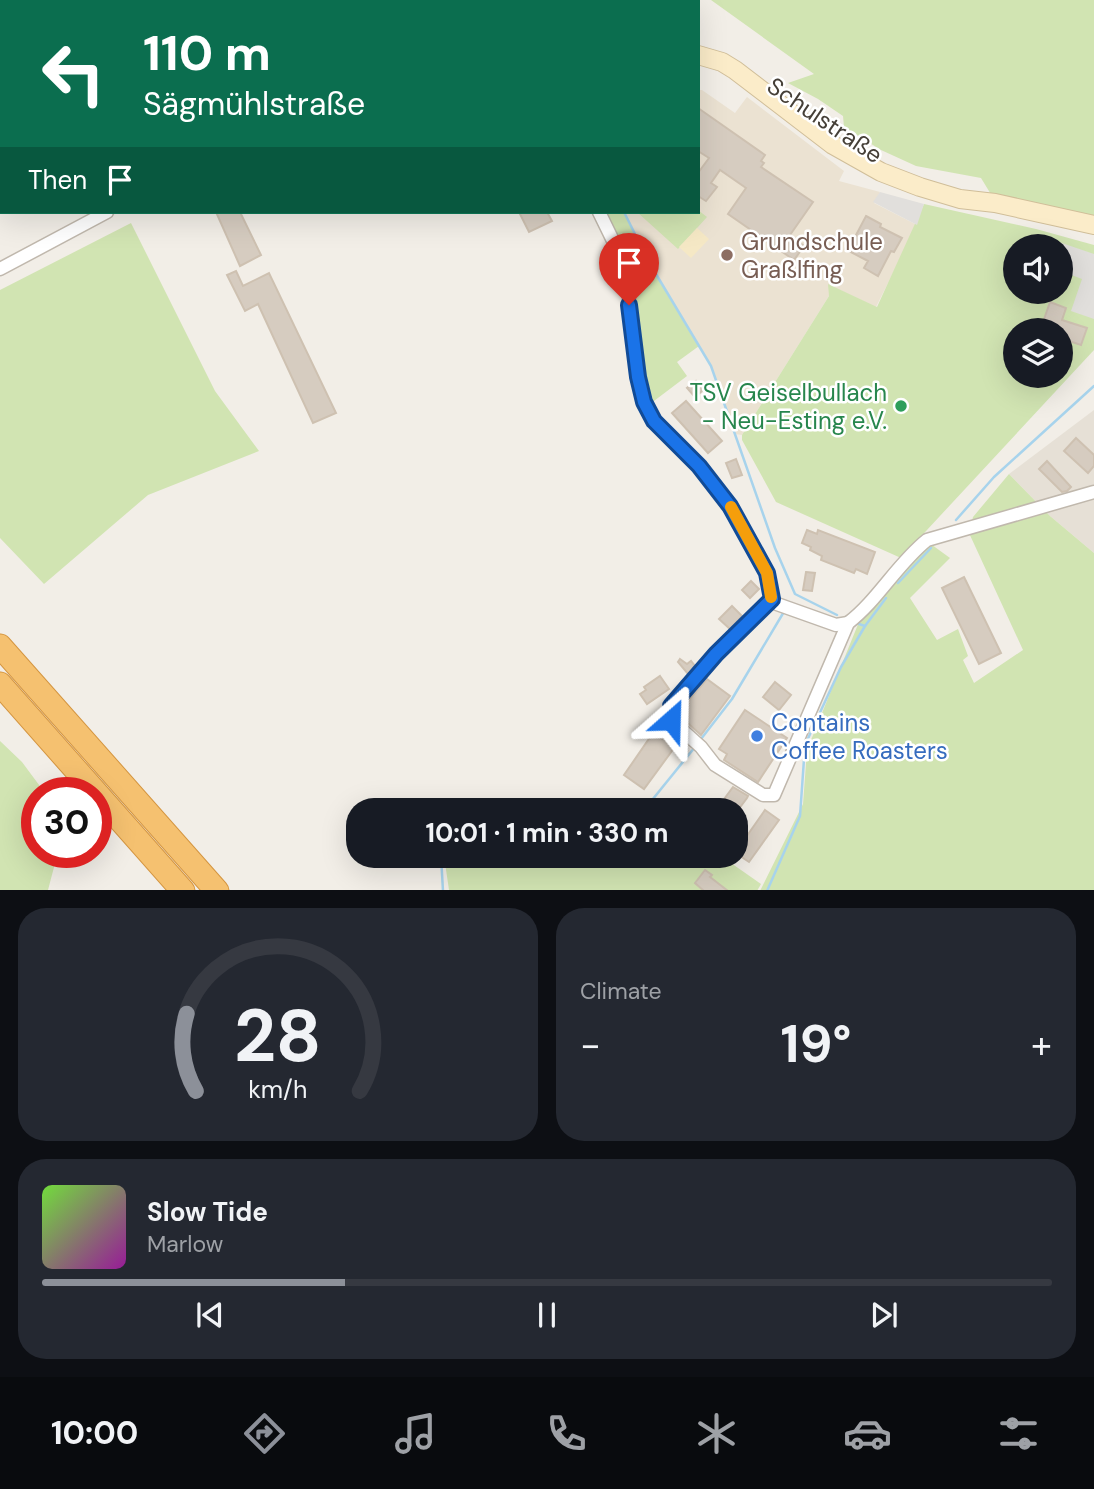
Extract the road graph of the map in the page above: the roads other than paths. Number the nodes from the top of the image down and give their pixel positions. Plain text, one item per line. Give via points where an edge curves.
1 (700, 46) edge
2 (700, 56) edge
3 (995, 203) junction
4 (103, 214) edge
5 (600, 214) edge
6 (1094, 225) edge
7 (0, 269) edge
8 (1094, 492) edge
9 (775, 602) junction
10 (848, 623) junction
11 (0, 646) edge
12 (0, 684) edge
13 (182, 890) edge
14 (216, 890) edge

1 - 3 street, Schulstraße via 740,62 857,148 911,174
2 - 3 street, Schulstraße via 735,70 833,145 881,172 960,199
3 - 6 street, Schulstraße
4 - 7 street
5 - 9 street via 624,269 644,402 654,421 699,466 730,506 767,573
8 - 10 street via 927,540
9 - 10 street via 836,625
9 - 10 street via 716,654 671,706 671,720 715,765 763,795 774,794
11 - 14 highway
12 - 13 highway

